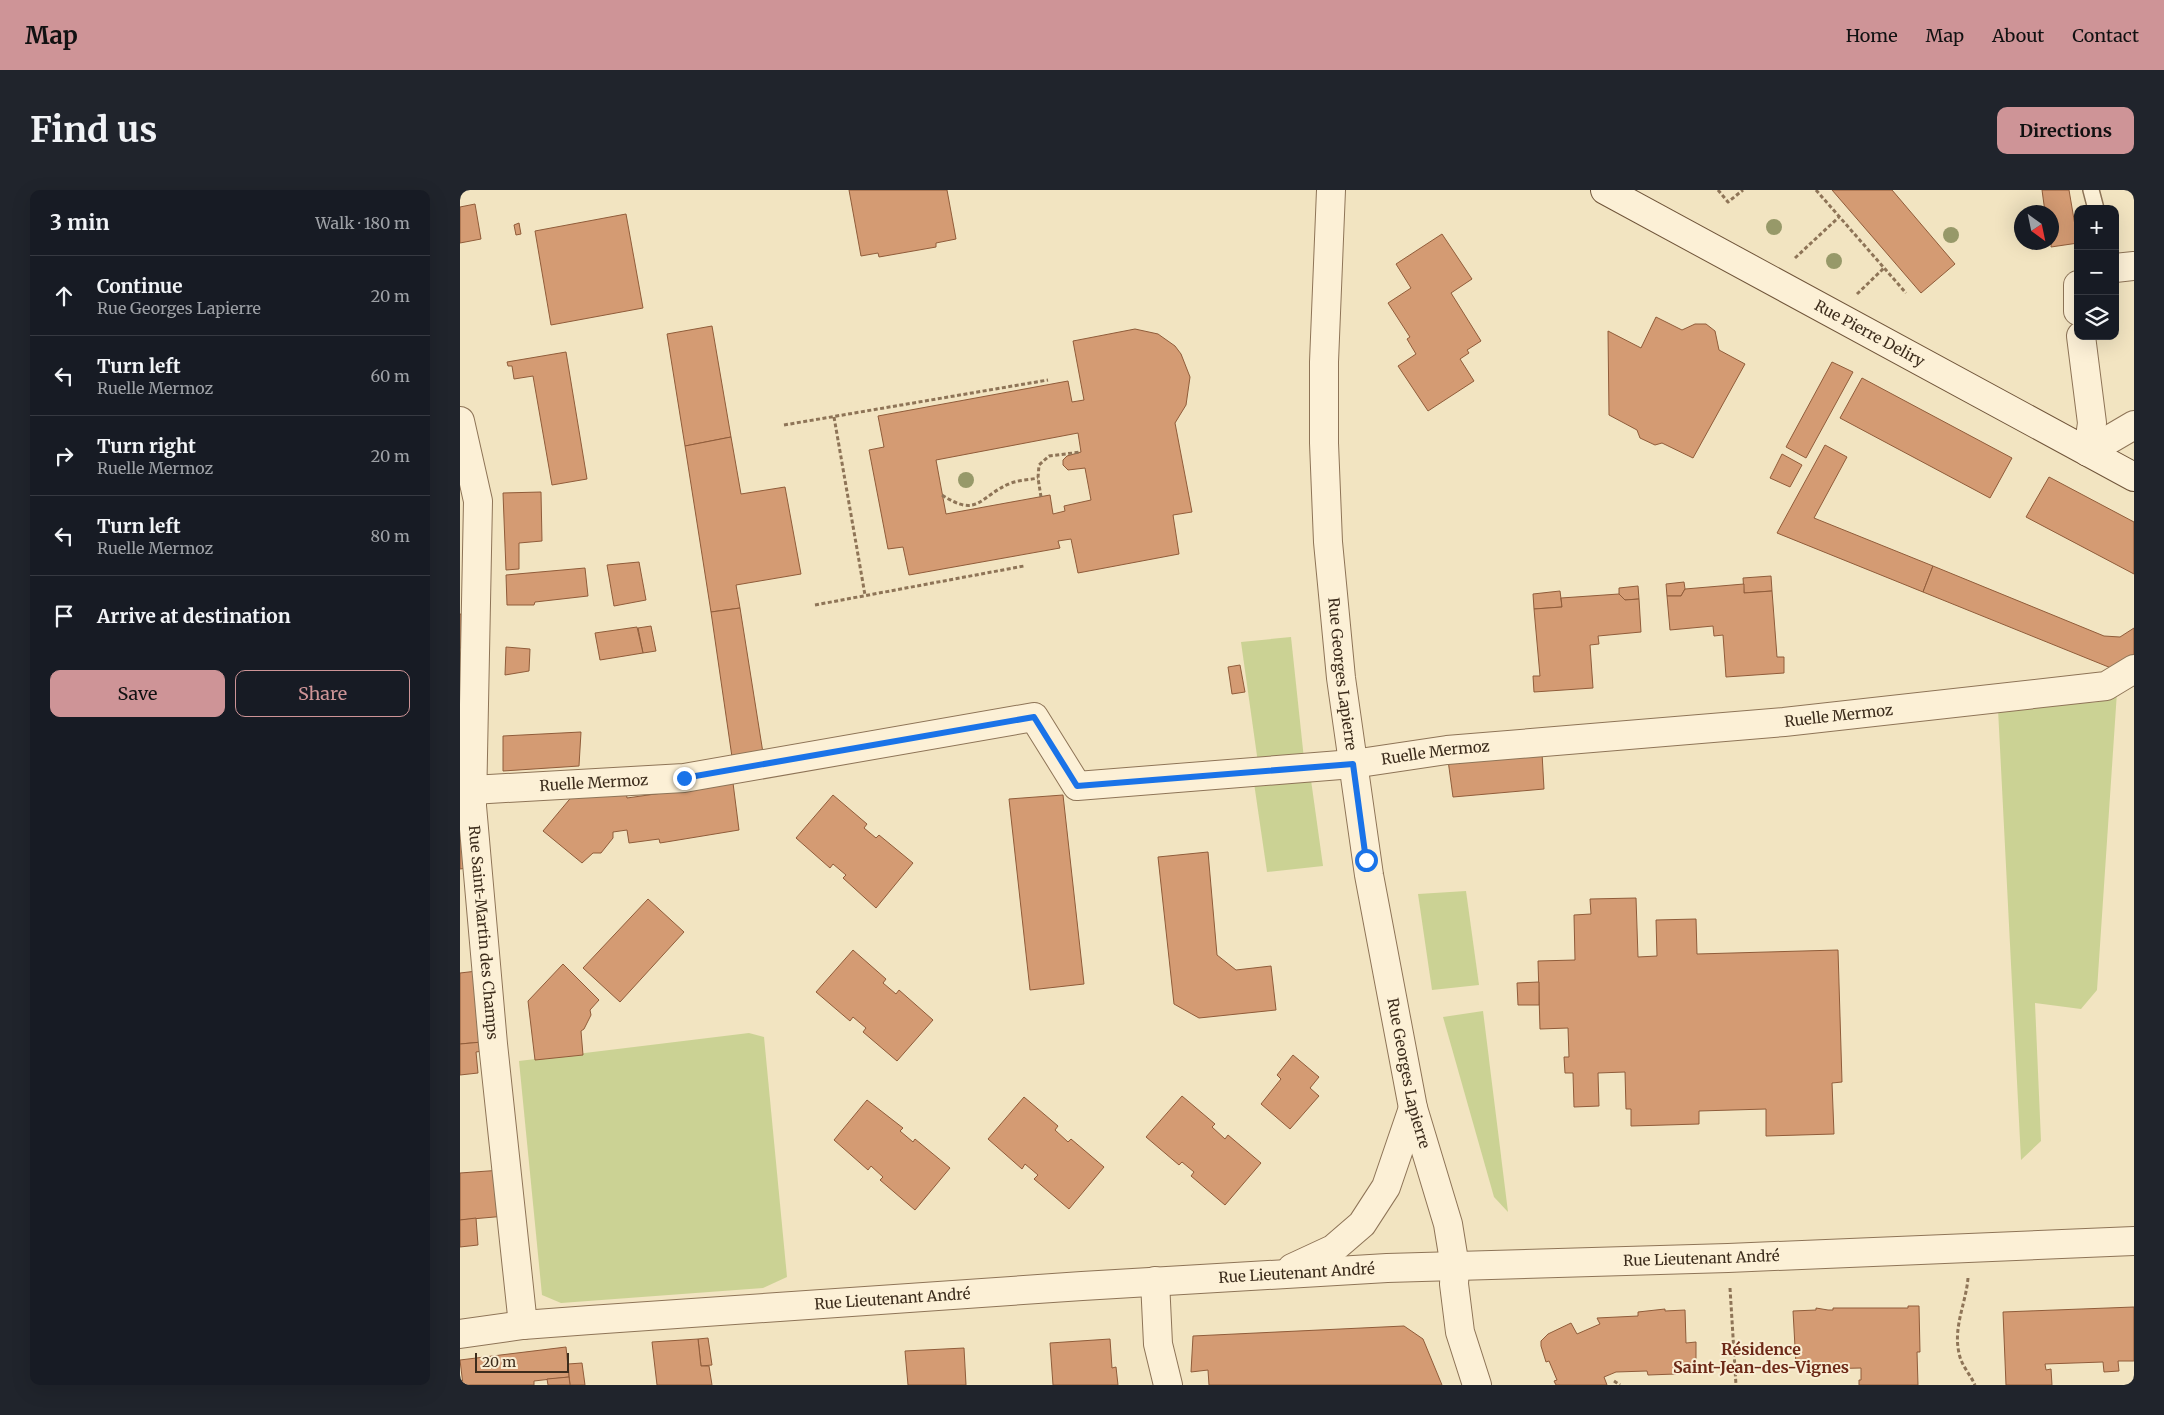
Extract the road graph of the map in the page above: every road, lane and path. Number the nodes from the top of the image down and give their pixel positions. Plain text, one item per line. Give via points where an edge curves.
1 (1331, 190) edge
2 (1605, 190) edge
3 (1718, 190) edge
4 (1743, 190) edge
5 (1816, 190) edge
6 (2091, 190) edge
7 (2095, 205) edge
8 (1840, 217) junction
9 (2134, 266) edge
10 (2119, 268) edge
11 (1771, 281) junction
12 (1906, 293) dead end
13 (2082, 340) edge
14 (1048, 380) dead end
15 (834, 417) junction
16 (460, 420) edge
17 (784, 425) dead end
18 (2134, 425) edge
19 (1081, 452) dead end
20 (2088, 452) junction
21 (466, 473) edge
22 (2134, 477) edge
23 (1038, 478) junction
24 (942, 494) dead end
25 (1041, 497) dead end
26 (1024, 566) dead end
27 (865, 595) junction
28 (815, 605) dead end
29 (2134, 670) edge
30 (1353, 764) junction
31 (472, 790) junction
32 (1413, 1108) junction
33 (2134, 1241) edge
34 (1972, 1248) junction
35 (1728, 1258) junction
36 (1456, 1266) junction
37 (1278, 1275) junction
38 (1155, 1281) junction
39 (523, 1325) junction
40 (460, 1334) edge
41 (1614, 1381) dead end
42 (1168, 1385) edge
43 (1477, 1385) edge
44 (1620, 1385) edge
45 (1736, 1385) edge
46 (1975, 1385) edge

1 - 30 street, Rue Georges Lapierre via 1324,443 1334,613
2 - 11 street, Rue Pierre Deliry
3 - 4 path via 1728,202
5 - 8 path
6 - 7 lane
8 - 11 path
8 - 12 path
9 - 10 street
11 - 20 street, Rue Pierre Deliry
13 - 20 street via 2092,424
14 - 15 path
15 - 17 path
15 - 27 path
16 - 21 street, Rue Saint-Martin des Champs
18 - 20 street
19 - 23 path via 1049,456 1039,465
20 - 22 street, Rue Pierre Deliry
21 - 31 street, Rue Saint-Martin des Champs via 478,501 479,525
23 - 24 path via 1011,483 974,506 959,504
23 - 25 path
26 - 27 path
27 - 28 path
29 - 30 street, Ruelle Mermoz via 2106,686 1784,722 1447,750
30 - 31 street, Ruelle Mermoz via 1077,786 1034,717 684,778
30 - 32 street, Rue Georges Lapierre via 1369,875
31 - 39 street, Rue Saint-Martin des Champs via 493,1044
32 - 36 street, Rue Georges Lapierre via 1448,1224
32 - 37 street via 1386,1187 1362,1224 1333,1249
33 - 34 street, Rue Lieutenant André
34 - 35 street, Rue Lieutenant André
34 - 46 path via 1957,1341 1962,1362
35 - 36 street, Rue Lieutenant André
35 - 45 path
36 - 37 street, Rue Lieutenant André
36 - 43 street, Rue Georges Lapierre via 1454,1284 1460,1332
37 - 38 street, Rue Lieutenant André
38 - 39 street, Rue Lieutenant André
38 - 42 street via 1158,1344
39 - 40 street, Rue Lieutenant André
41 - 44 path

